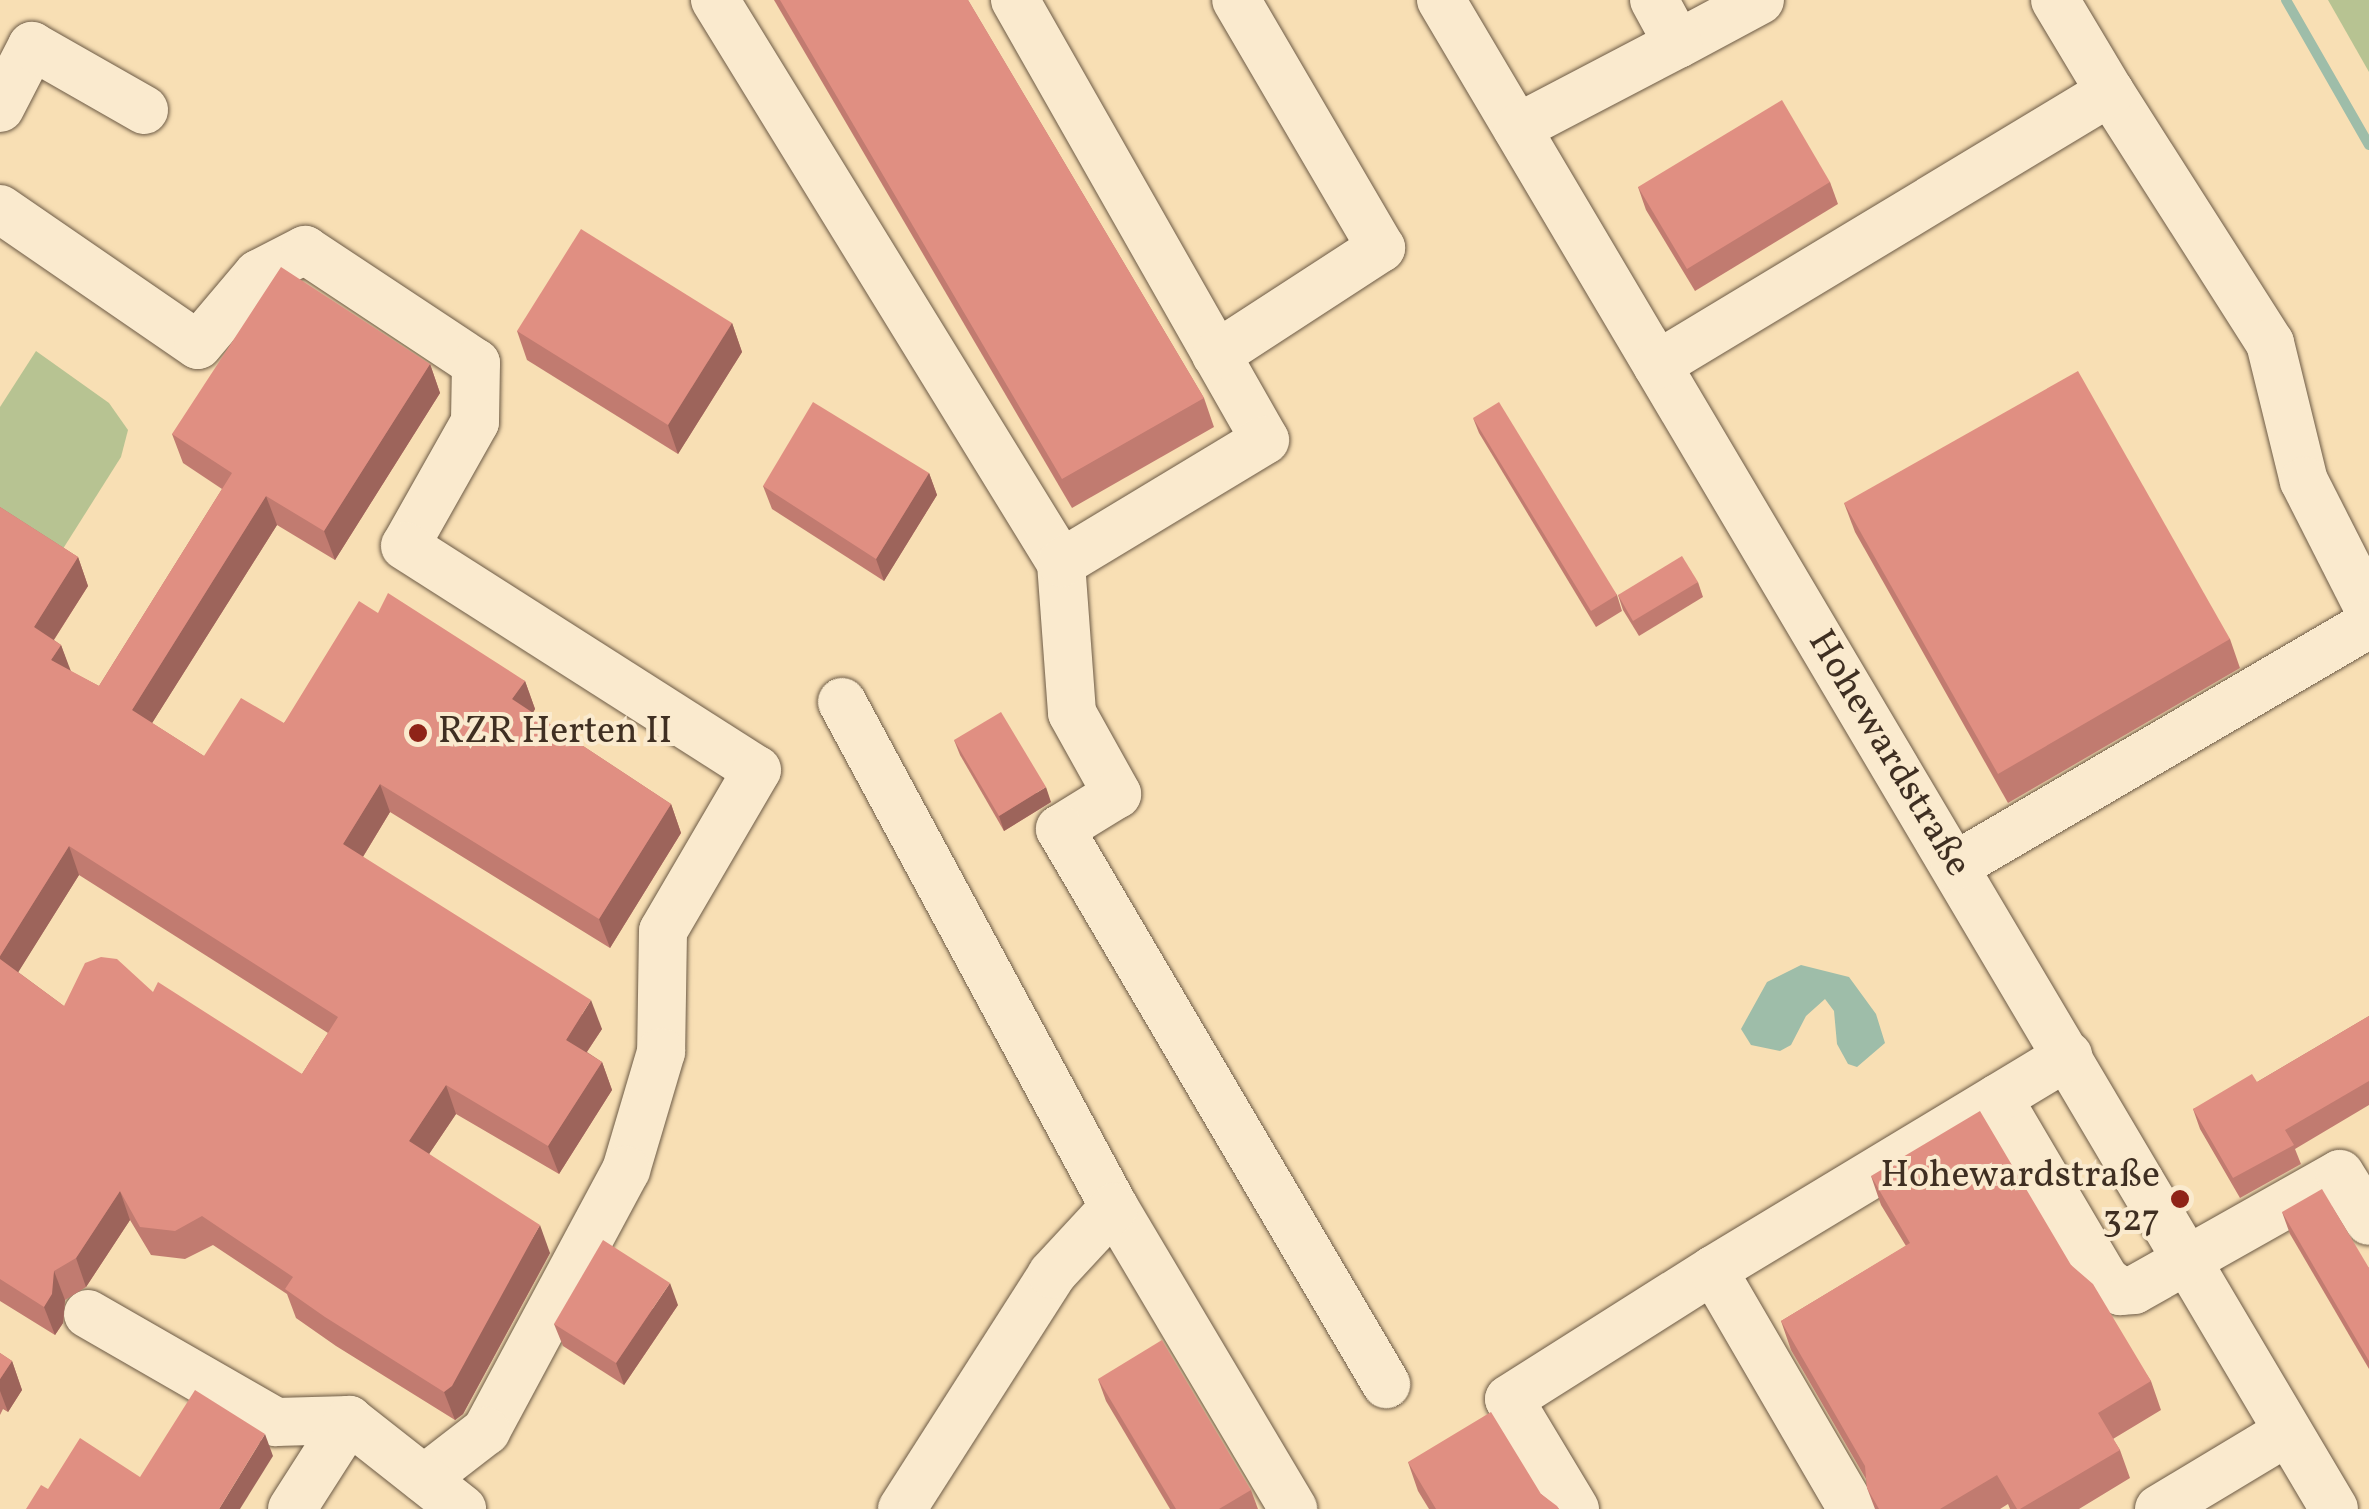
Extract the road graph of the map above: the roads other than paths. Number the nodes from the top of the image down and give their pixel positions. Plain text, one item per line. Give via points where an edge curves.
1 (715, 0) edge
2 (1015, 0) edge
3 (1236, 0) edge
4 (1441, 0) edge
5 (1654, 0) edge
6 (1760, 0) edge
7 (2055, 0) edge
8 (1678, 44) junction
9 (2110, 92) junction
10 (0, 108) edge
11 (144, 110) dead end
12 (1517, 128) junction
13 (0, 209) edge
14 (1216, 355) junction
15 (1657, 365) junction
16 (1061, 564) junction
17 (2369, 610) edge
18 (2369, 624) edge
19 (842, 702) dead end
20 (1955, 866) junction
21 (2068, 1056) junction
22 (1998, 1098) junction
23 (2355, 1166) edge
24 (1114, 1208) junction
25 (2369, 1221) edge
26 (2188, 1259) junction
27 (1713, 1270) junction
28 (88, 1314) dead end
29 (1386, 1384) dead end
30 (349, 1420) junction
31 (2288, 1432) junction
32 (424, 1480) junction
33 (292, 1509) edge
34 (462, 1509) edge
35 (902, 1509) edge
36 (1293, 1509) edge
37 (1575, 1509) edge
38 (1852, 1509) edge
39 (2159, 1509) edge
40 (2334, 1509) edge

1 - 16 street
2 - 14 street
3 - 14 street via 1381,248
4 - 12 street, Hohewardstraße
5 - 8 street
6 - 8 street
7 - 9 street
8 - 12 street
9 - 15 street
9 - 17 street via 2270,343 2304,482
10 - 11 street via 32,46
12 - 15 street, Hohewardstraße
13 - 32 street via 198,344 258,274 304,250 476,363 475,422 405,546 758,770 663,931 661,1052 626,1170 486,1431
14 - 16 street via 1265,440
15 - 20 street, Hohewardstraße
16 - 29 street via 1072,713 1116,794 1060,828
18 - 20 street
19 - 24 street
20 - 21 street, Hohewardstraße
21 - 22 street
21 - 26 street, Hohewardstraße
22 - 26 street via 2106,1280 2120,1291 2134,1290
22 - 27 street
23 - 25 street
23 - 26 street
24 - 35 street via 1052,1274
24 - 36 street
26 - 31 street, Hohewardstraße
27 - 37 street via 1509,1398
27 - 38 street
28 - 30 street via 276,1422
30 - 32 street
30 - 33 street
31 - 39 street
31 - 40 street, Hohewardstraße
32 - 34 street

